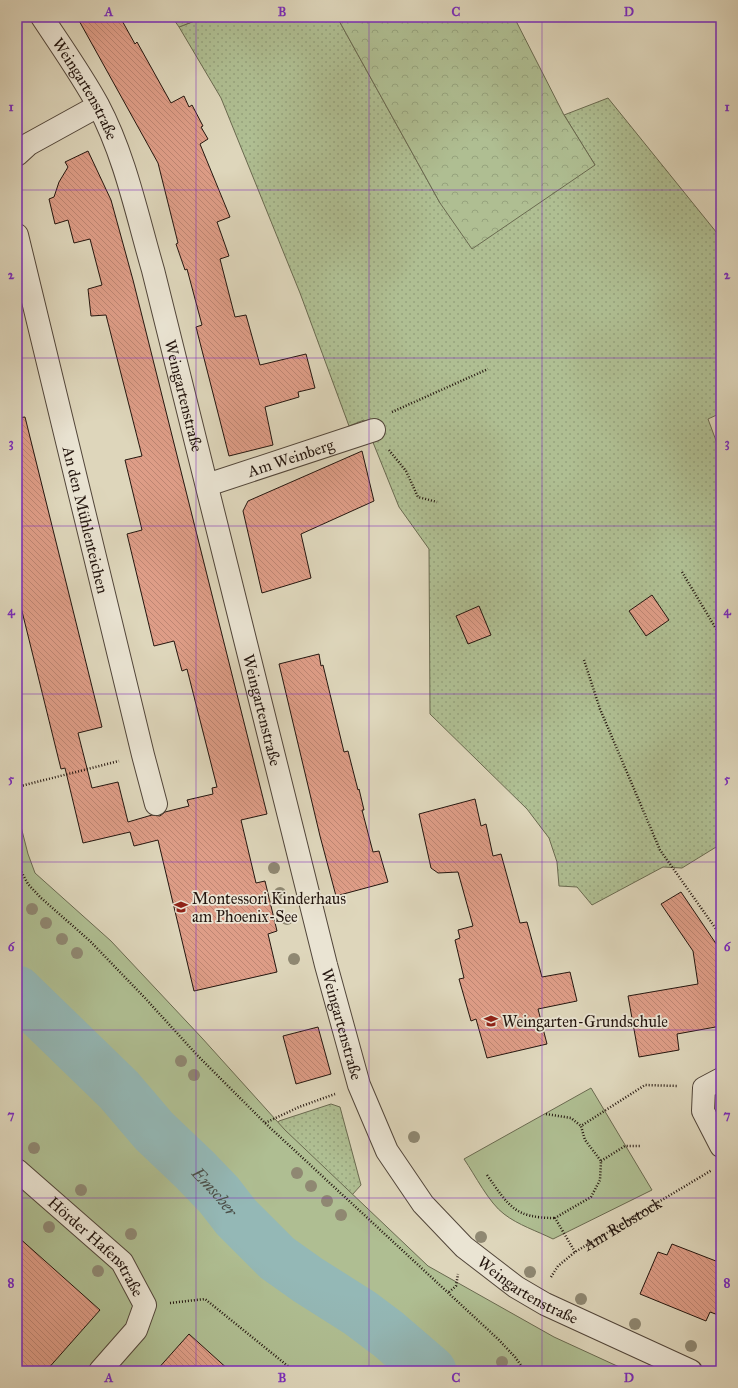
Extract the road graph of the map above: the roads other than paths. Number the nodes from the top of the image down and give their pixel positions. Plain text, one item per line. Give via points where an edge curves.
1 (42, 17) edge
2 (98, 106) junction
3 (17, 155) edge
4 (17, 235) edge
5 (374, 430) road end
6 (207, 485) junction
7 (156, 804) dead end
8 (713, 1084) edge
9 (721, 1146) edge
10 (17, 1170) edge
11 (100, 1371) edge
12 (691, 1371) edge

1 - 2 street, Weingartenstraße via 75,65
2 - 3 street via 29,144
2 - 6 street, Weingartenstraße via 122,161 153,270
4 - 7 street, An den Mühlenteichen
5 - 6 street, Am Weinberg
6 - 12 street, Weingartenstraße via 326,965 359,1085 387,1151 423,1204 464,1247 516,1287
8 - 9 street via 703,1111
10 - 11 street, Hörder Hafenstraße via 122,1262 145,1305 136,1330

